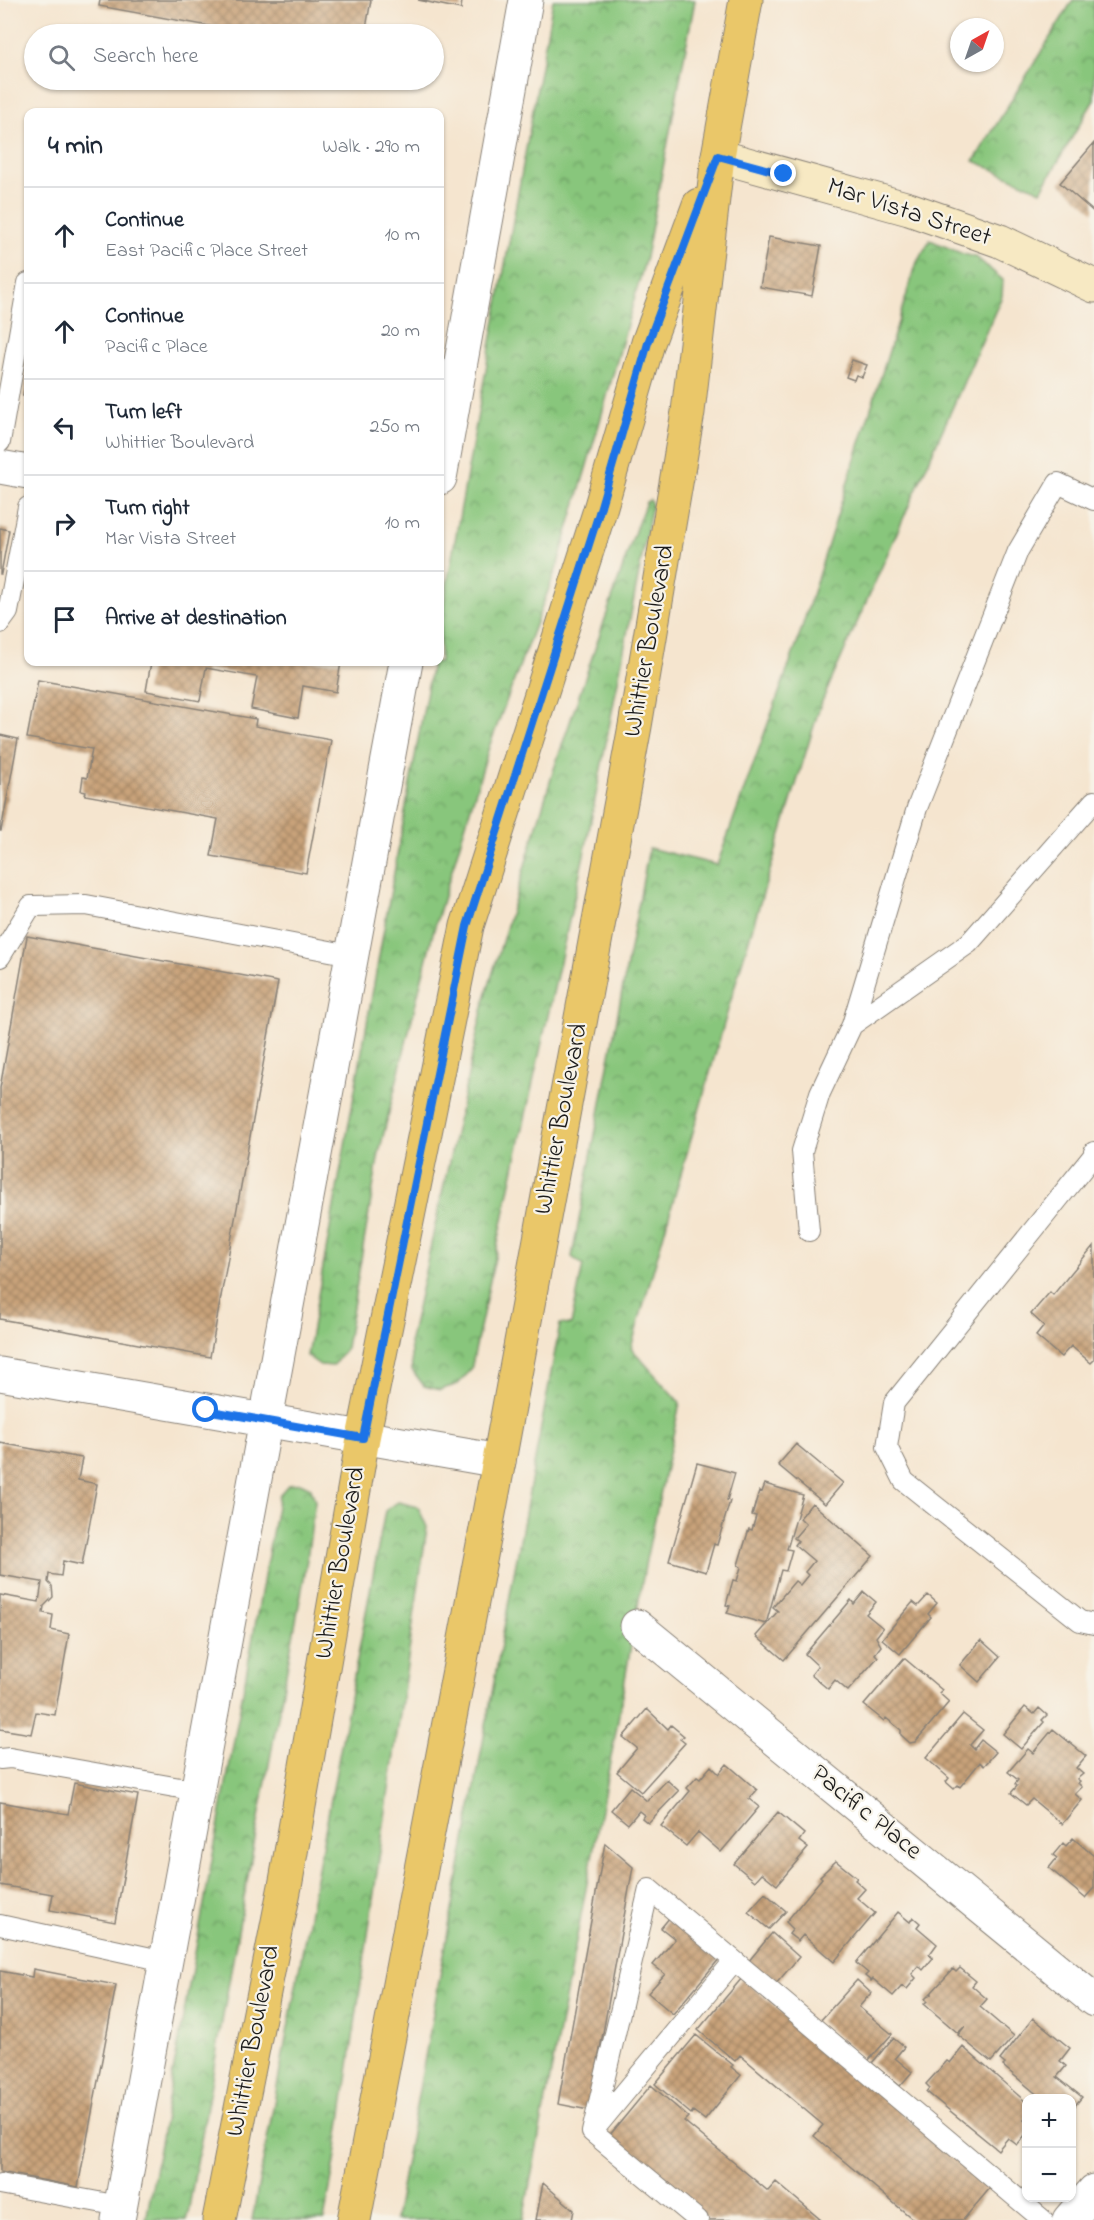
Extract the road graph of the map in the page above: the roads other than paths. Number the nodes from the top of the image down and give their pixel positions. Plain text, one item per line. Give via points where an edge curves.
1 (526, 0) edge
2 (746, 0) edge
3 (718, 156) junction
4 (1094, 286) edge
5 (24, 306) edge
6 (0, 442) edge
7 (444, 456) edge
8 (0, 467) edge
9 (24, 471) edge
10 (1094, 500) edge
11 (24, 528) edge
12 (0, 623) edge
13 (405, 666) edge
14 (1094, 801) edge
15 (351, 955) junction
16 (0, 957) edge
17 (852, 1025) junction
18 (1094, 1152) edge
19 (809, 1231) dead end
20 (0, 1374) edge
21 (265, 1420) junction
22 (363, 1438) junction
23 (499, 1461) junction
24 (1094, 1624) edge
25 (637, 1626) dead end
26 (0, 1759) edge
27 (197, 1791) junction
28 (0, 1925) edge
29 (165, 1961) junction
30 (734, 1961) junction
31 (1094, 2000) edge
32 (592, 2132) junction
33 (0, 2184) edge
34 (1094, 2191) edge
35 (119, 2213) edge
36 (219, 2220) edge
37 (354, 2220) edge
38 (698, 2220) edge
39 (1043, 2220) edge
40 (1069, 2220) edge

1 - 7 street
2 - 3 main road, Whittier Boulevard
3 - 4 main road, Mar Vista Street via 909,209 1000,241
3 - 22 main road, Whittier Boulevard via 648,343 599,513 467,926
3 - 23 main road, Whittier Boulevard via 688,412 657,599
5 - 6 lane
8 - 9 street
10 - 17 lane via 1058,483 1018,550 917,808
11 - 12 lane via 8,612
13 - 15 street
14 - 17 lane via 969,943
15 - 16 lane via 86,905 31,906
15 - 21 street
17 - 19 lane via 820,1093 802,1151
18 - 24 lane via 894,1403 887,1447 904,1481 1080,1621
20 - 21 street
21 - 22 street
21 - 27 street
22 - 23 street
22 - 36 main road, Whittier Boulevard via 286,1881
23 - 37 main road, Whittier Boulevard
25 - 31 street, Pacific Place
26 - 27 lane
27 - 29 street
28 - 29 lane
29 - 35 street
30 - 32 lane
30 - 32 lane via 649,1889
30 - 39 lane
32 - 38 lane
33 - 35 lane
34 - 40 street

